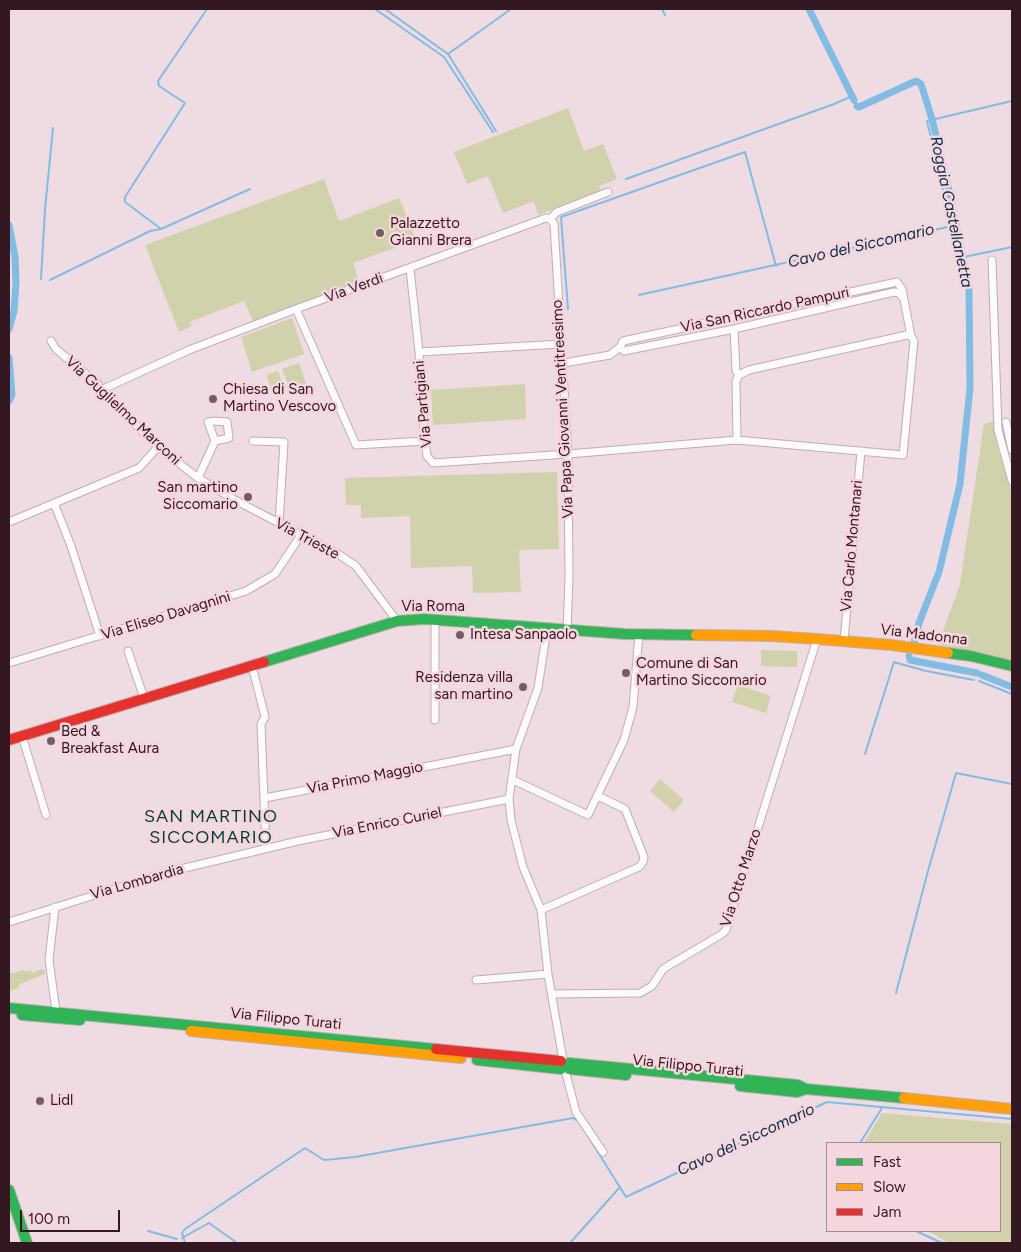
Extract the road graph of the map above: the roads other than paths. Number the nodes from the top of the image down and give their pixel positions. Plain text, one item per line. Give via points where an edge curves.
1 (608, 192) dead end
2 (550, 219) junction
3 (992, 260) dead end
4 (410, 268) junction
5 (903, 298) junction
6 (296, 309) junction
7 (742, 315) junction
8 (725, 318) junction
9 (744, 326) junction
10 (731, 330) junction
11 (911, 336) junction
12 (51, 341) dead end
13 (562, 344) junction
14 (620, 347) junction
15 (419, 352) junction
16 (564, 364) junction
17 (739, 375) junction
18 (101, 390) junction
19 (1006, 422) dead end
20 (737, 440) junction
21 (215, 441) dead end
22 (253, 441) dead end
23 (425, 442) junction
24 (158, 447) junction
25 (1011, 448) edge
26 (861, 451) junction
27 (568, 454) junction
28 (198, 478) junction
29 (1012, 481) edge
30 (54, 503) junction
31 (9, 522) edge
32 (279, 524) junction
33 (301, 535) junction
34 (435, 620) junction
35 (397, 621) junction
36 (546, 629) junction
37 (567, 630) junction
38 (639, 634) junction
39 (100, 636) junction
40 (817, 639) junction
41 (844, 642) junction
42 (128, 650) dead end
43 (9, 663) edge
44 (252, 666) junction
45 (1012, 667) edge
46 (144, 698) junction
47 (435, 720) dead end
48 (22, 736) junction
49 (9, 738) edge
50 (516, 749) junction
51 (513, 780) junction
52 (598, 796) junction
53 (265, 798) junction
54 (509, 799) junction
55 (46, 815) dead end
56 (266, 849) junction
57 (55, 906) junction
58 (541, 910) junction
59 (9, 922) edge
60 (548, 974) junction
61 (476, 980) dead end
62 (552, 994) junction
63 (9, 1008) edge
64 (56, 1011) junction
65 (9, 1014) edge
66 (564, 1065) junction
67 (1012, 1109) edge
68 (602, 1152) dead end
69 (9, 1190) edge
70 (27, 1243) edge

1 - 2 street, Via Verdi via 557,212
2 - 4 street, Via Verdi
2 - 13 street, Via Papa Giovanni Ventitreesimo via 554,224
3 - 29 street via 998,430
4 - 6 street, Via Verdi
4 - 15 street, Via Partigiani
5 - 7 street, Via San Riccardo Pampuri via 897,282
5 - 9 street, Via San Riccardo Pampuri via 894,292
5 - 11 street
6 - 18 street, Via Verdi via 189,350
6 - 23 street via 356,445
7 - 8 street, Via San Riccardo Pampuri
7 - 9 street
8 - 10 street
8 - 14 street, Via San Riccardo Pampuri via 623,341
9 - 10 street, Via San Riccardo Pampuri
10 - 14 street, Via San Riccardo Pampuri via 624,351
10 - 17 street, Via San Riccardo Pampuri
11 - 17 street via 758,368
11 - 26 street via 914,341 903,455
12 - 18 street, Via Guglielmo Marconi
13 - 15 street
13 - 16 street, Via Papa Giovanni Ventitreesimo
14 - 16 street, Via San Riccardo Pampuri via 610,355
15 - 23 street, Via Partigiani
16 - 27 street, Via Papa Giovanni Ventitreesimo
17 - 20 street, Via San Riccardo Pampuri via 736,381
18 - 24 street, Via Guglielmo Marconi
19 - 25 street
20 - 26 street
20 - 27 street
21 - 28 street
22 - 32 street via 284,442
23 - 27 street, Via Partigiani via 433,463
24 - 28 street, Via Guglielmo Marconi
24 - 30 street via 139,468
26 - 41 street, Via Carlo Montanari
27 - 37 street, Via Papa Giovanni Ventitreesimo
28 - 32 street, Via Trieste
30 - 31 street
30 - 39 street
32 - 33 street, Via Trieste
33 - 35 street, Via Trieste via 356,566
33 - 39 street, Via Eliseo Davagnini via 275,574 246,591
34 - 35 main road, Via Roma
34 - 36 main road, Via Roma
34 - 47 street
35 - 44 main road, Via Roma
36 - 37 main road, Via Roma
36 - 50 street via 538,688
37 - 38 main road, Via Roma
38 - 40 main road, Via Roma
38 - 52 street via 633,707 624,740
39 - 43 street, Via Eliseo Davagnini
40 - 41 main road, Via Roma
40 - 62 street, Via Otto Marzo via 726,930 663,969 652,986 640,993
41 - 45 main road, Via Madonna via 971,656
42 - 46 street
44 - 46 main road, Via Roma
44 - 53 street via 265,717 261,724
46 - 48 main road, Via Roma
48 - 49 main road, Via Roma
48 - 55 street
50 - 51 street
50 - 53 street, Via Primo Maggio
51 - 52 street via 588,815
51 - 54 street
52 - 58 street via 626,809 643,862 639,867
53 - 56 street
54 - 56 street, Via Enrico Curiel
54 - 58 street via 522,867
56 - 57 street, Via Lombardia via 168,872
57 - 59 street, Via Lombardia
57 - 64 street via 49,960
58 - 60 street
60 - 61 street
60 - 62 street
62 - 66 street
63 - 64 main road, Via Filippo Turati
64 - 66 main road, Via Filippo Turati
65 - 66 main road, Via Filippo Turati
66 - 67 main road, Via Filippo Turati via 797,1092 806,1089
66 - 68 street via 576,1112
69 - 70 main road

